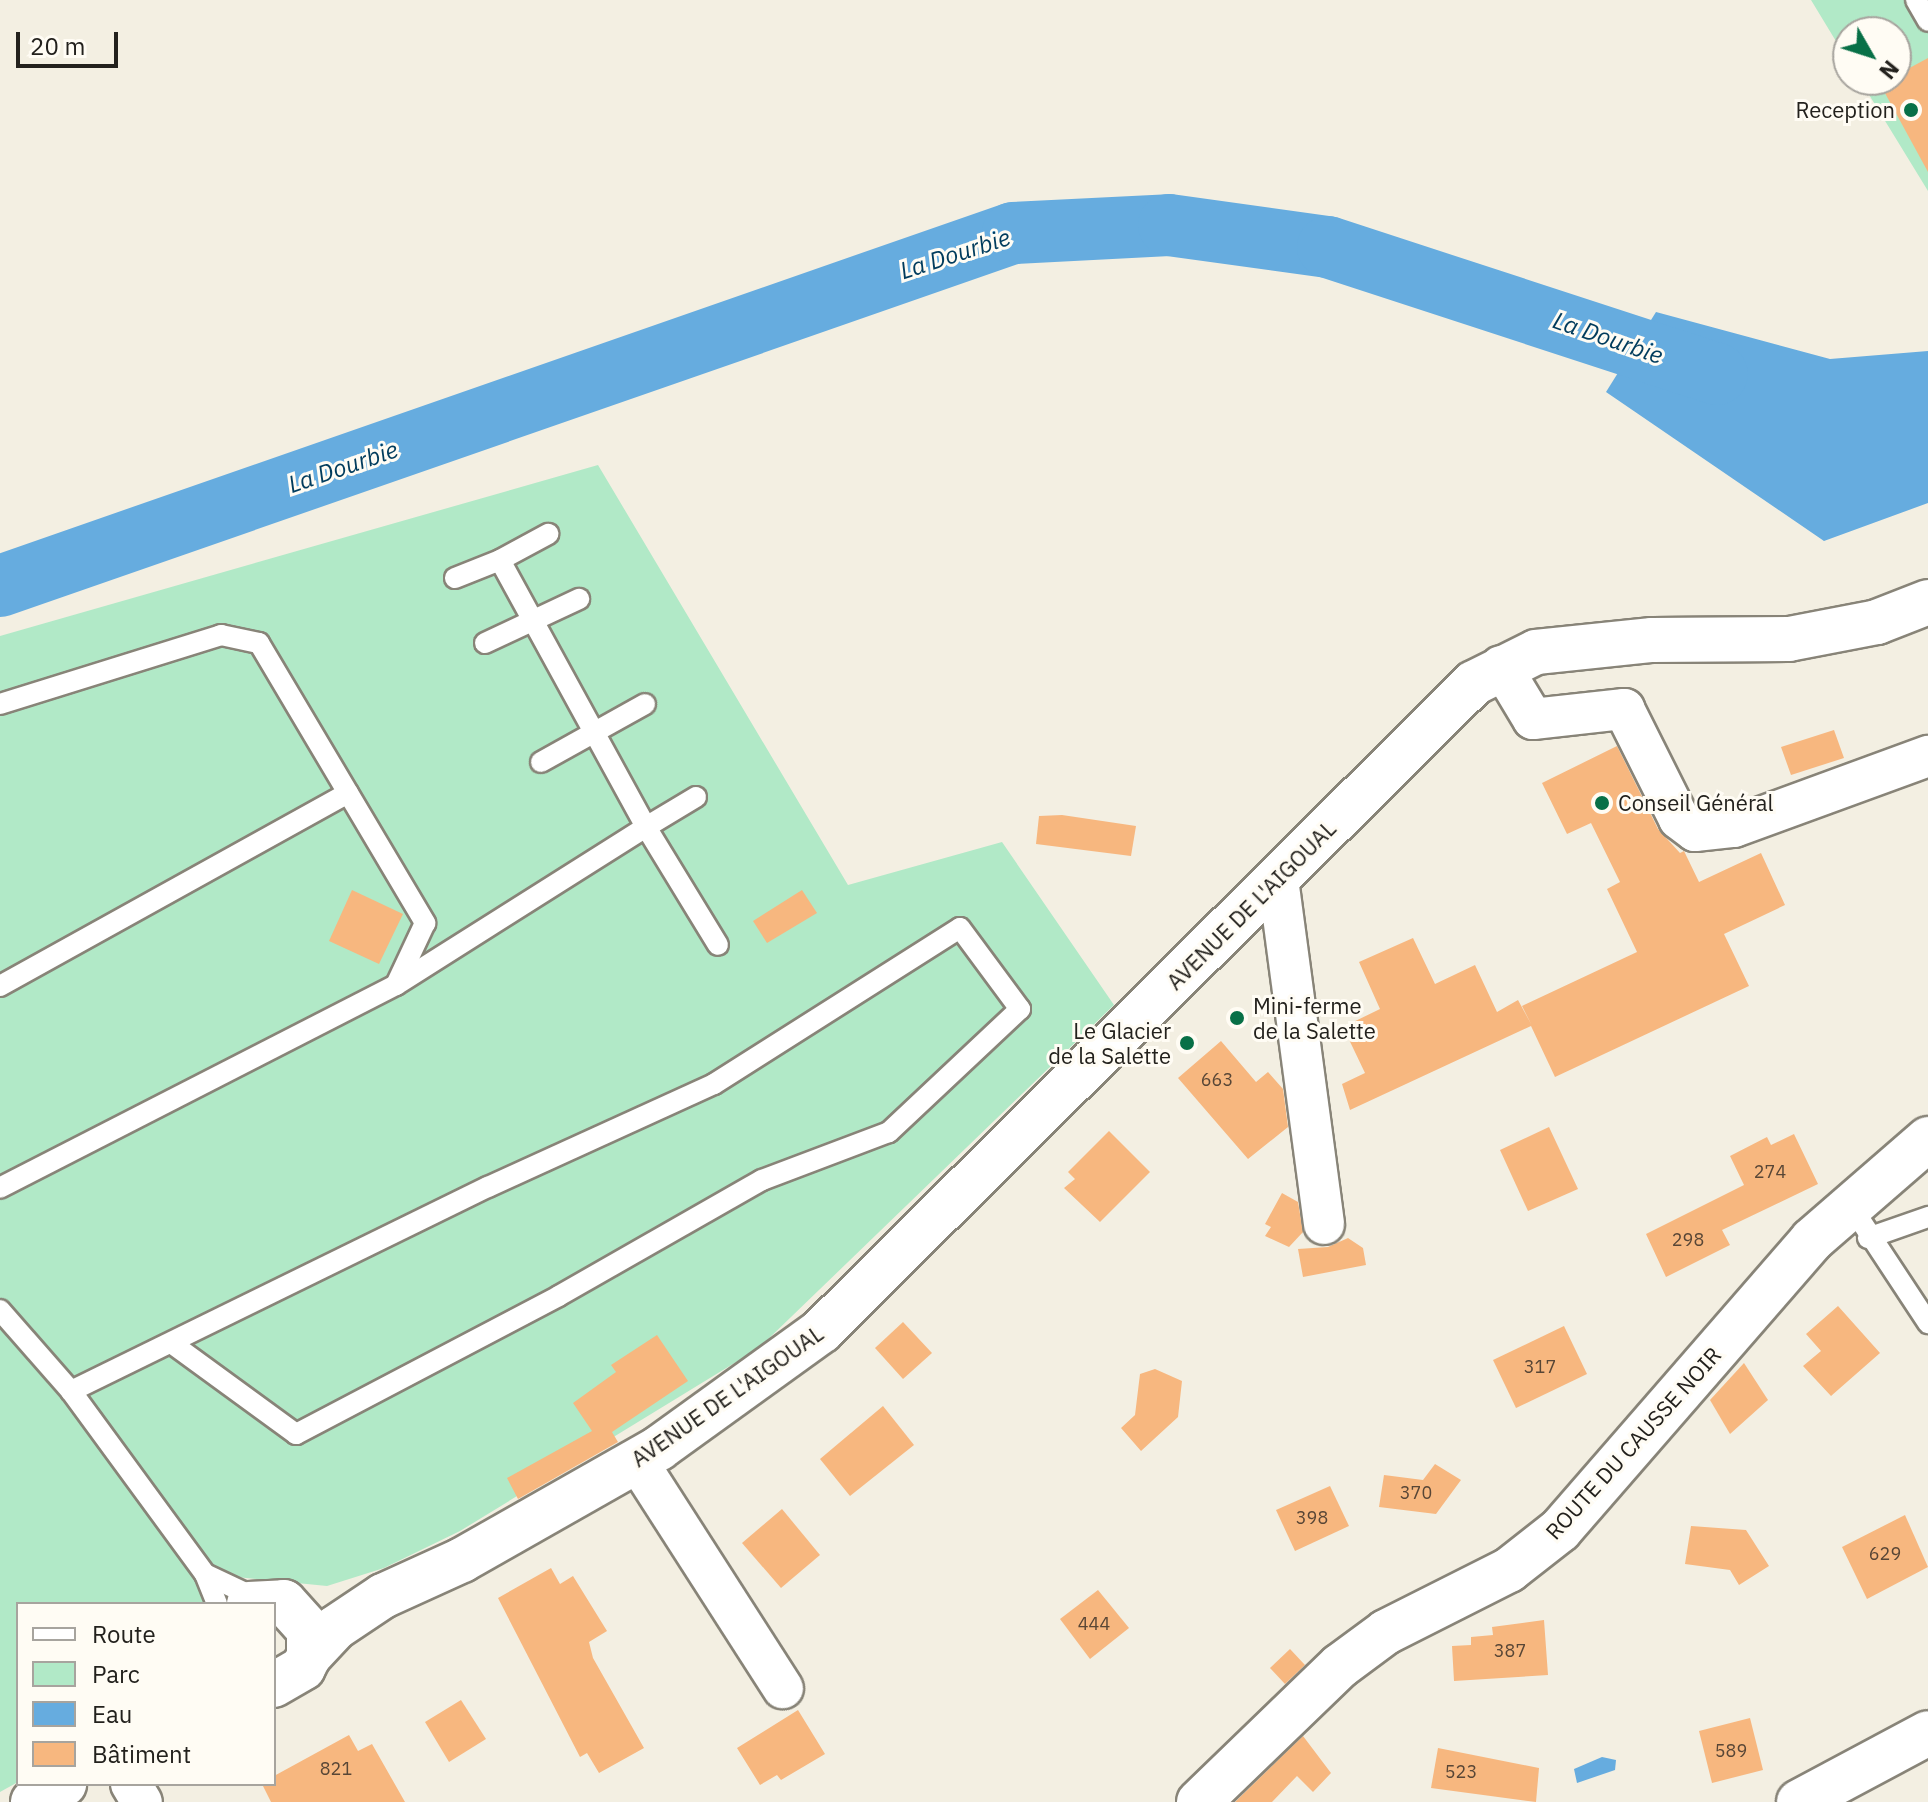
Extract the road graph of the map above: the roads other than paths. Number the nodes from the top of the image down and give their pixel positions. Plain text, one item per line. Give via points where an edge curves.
1 (1916, 0) edge
2 (1928, 21) edge
3 (548, 534) dead end
4 (500, 560) junction
5 (455, 578) dead end
6 (579, 599) dead end
7 (1928, 602) edge
8 (533, 621) junction
9 (485, 643) dead end
10 (1501, 666) junction
11 (0, 704) edge
12 (645, 704) dead end
13 (595, 733) junction
14 (1928, 756) edge
15 (541, 762) dead end
16 (348, 793) junction
17 (696, 797) dead end
18 (646, 827) junction
19 (1278, 879) junction
20 (718, 945) dead end
21 (396, 985) junction
22 (0, 986) edge
23 (1928, 1139) edge
24 (0, 1188) edge
25 (1928, 1217) edge
26 (1859, 1220) junction
27 (1324, 1224) dead end
28 (0, 1310) edge
29 (1928, 1323) edge
30 (174, 1345) junction
31 (71, 1391) junction
32 (637, 1461) junction
33 (205, 1574) junction
34 (383, 1596) junction
35 (216, 1602) edge
36 (264, 1602) edge
37 (276, 1603) edge
38 (276, 1609) edge
39 (309, 1656) junction
40 (276, 1684) edge
41 (783, 1688) dead end
42 (1928, 1733) edge
43 (61, 1786) edge
44 (33, 1802) edge
45 (1199, 1802) edge
46 (1799, 1802) edge

1 - 2 lane
3 - 4 lane
4 - 5 lane
4 - 8 lane
6 - 8 lane
7 - 10 main road, AVENUE DE L'AIGOUAL via 1839,632 1789,639 1565,647
8 - 9 lane
8 - 13 lane
10 - 14 street via 1533,719 1624,709 1679,819 1695,831 1734,827
10 - 19 main road, AVENUE DE L'AIGOUAL via 1443,709
11 - 16 lane via 221,635 259,643
12 - 13 lane
13 - 15 lane
13 - 18 lane
16 - 21 lane via 425,923
16 - 22 lane
17 - 18 lane
18 - 20 lane
18 - 21 lane
19 - 27 street
19 - 32 main road, AVENUE DE L'AIGOUAL via 862,1295 778,1365
21 - 24 lane
23 - 26 main road, ROUTE DU CAUSSE NOIR
25 - 26 lane
26 - 29 lane
26 - 45 main road, ROUTE DU CAUSSE NOIR via 1560,1530 1509,1570 1386,1632 1340,1666
28 - 31 lane
30 - 30 lane via 488,1187 714,1084 960,928 1020,1009 889,1132 762,1180 559,1296 296,1434
30 - 31 lane
31 - 33 lane
32 - 34 main road, AVENUE DE L'AIGOUAL via 462,1560
32 - 41 street
33 - 35 lane
33 - 36 lane
34 - 37 main road, AVENUE DE L'AIGOUAL
34 - 39 main road, AVENUE DE L'AIGOUAL via 335,1628
38 - 39 main road via 309,1630
39 - 40 main road, AVENUE DE L'AIGOUAL via 293,1678
42 - 46 main road
43 - 44 main road

